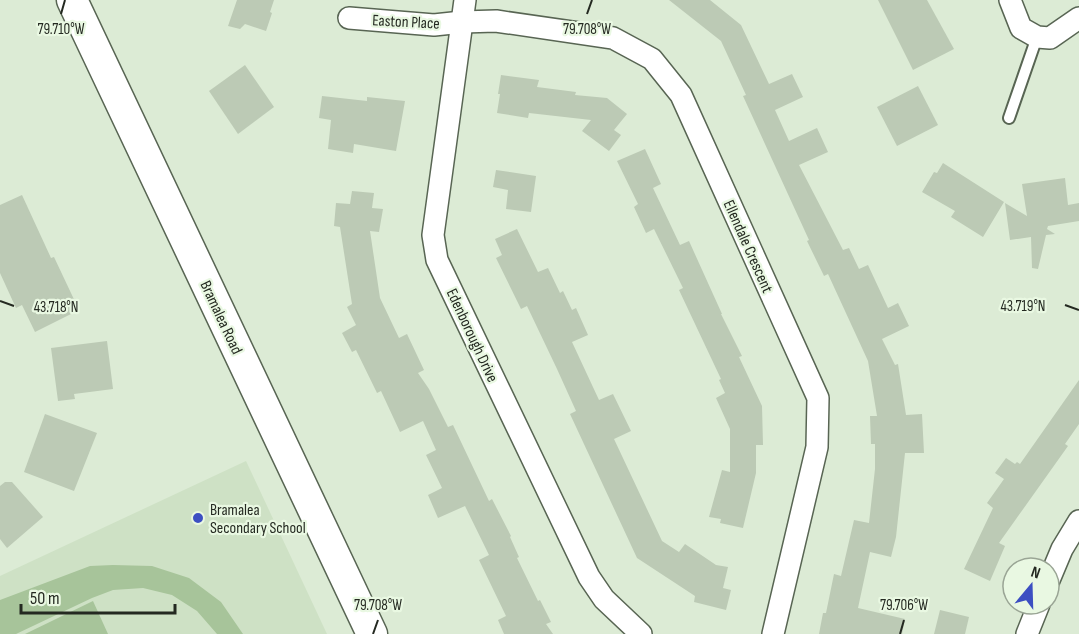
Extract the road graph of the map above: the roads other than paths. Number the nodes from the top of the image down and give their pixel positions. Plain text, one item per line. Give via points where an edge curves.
1 (72, 0) edge
2 (465, 0) edge
3 (1010, 0) edge
4 (349, 18) dead end
5 (1079, 18) edge
6 (462, 22) junction
7 (1037, 37) junction
8 (1009, 118) dead end
9 (1079, 520) edge
10 (1059, 556) edge
11 (1034, 616) edge
12 (372, 634) edge
13 (641, 634) edge
14 (773, 634) edge
15 (1027, 634) edge

1 - 12 main road, Bramalea Road
2 - 6 street, Edenborough Drive
3 - 7 street via 1021,28
4 - 6 street, Easton Place via 434,25
5 - 7 street via 1050,38
6 - 13 street, Edenborough Drive via 433,236 437,260 589,577 604,599
6 - 14 street, Ellendale Crescent via 496,21 613,38 651,58 681,95 818,398 816,447
7 - 8 lane
9 - 10 street
11 - 15 street

